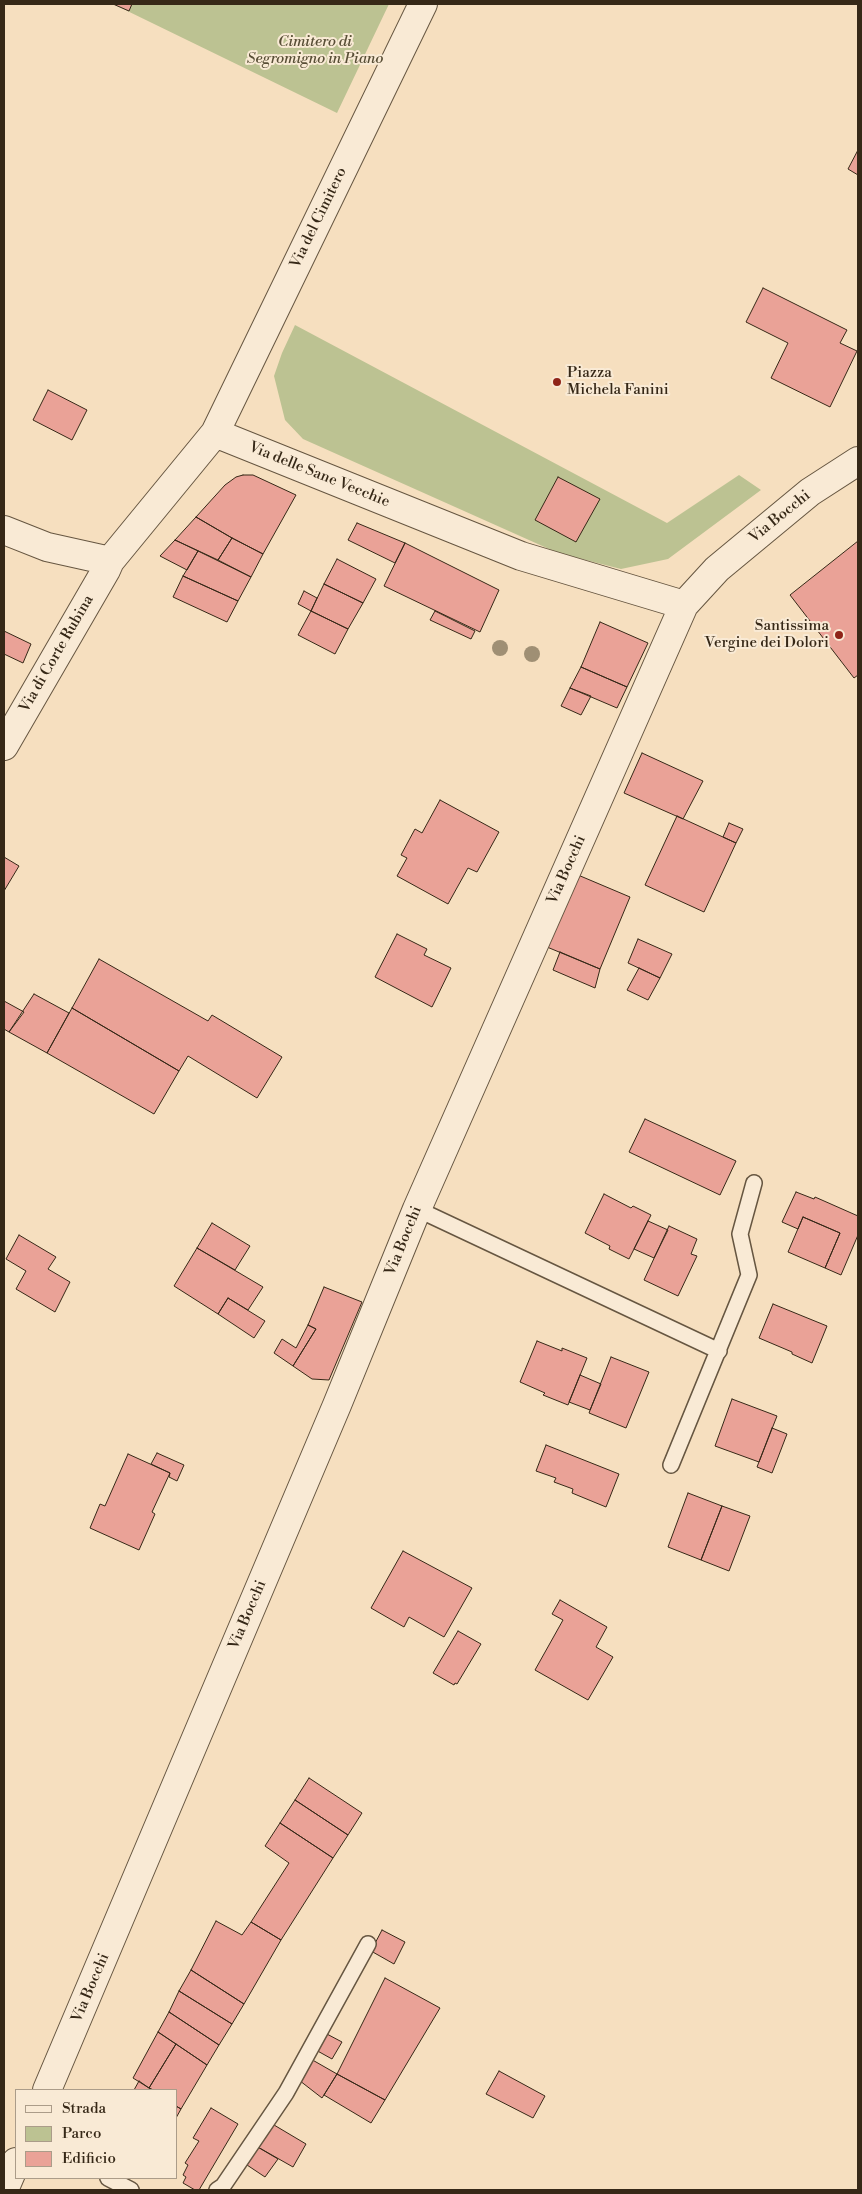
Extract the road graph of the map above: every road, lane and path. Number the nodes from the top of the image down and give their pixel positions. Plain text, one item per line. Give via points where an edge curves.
1 (423, 4) edge
2 (216, 433) junction
3 (858, 461) edge
4 (4, 530) edge
5 (110, 561) junction
6 (684, 605) junction
7 (4, 746) edge
8 (754, 1183) dead end
9 (417, 1208) junction
10 (719, 1351) junction
11 (671, 1464) dead end
12 (368, 1944) dead end
13 (47, 2089) edge
14 (15, 2164) edge
15 (110, 2179) edge
16 (4, 2190) edge
17 (131, 2190) edge
18 (217, 2190) edge

1 - 2 street, Via del Cimitero
2 - 5 street
2 - 6 street, Via delle Sane Vecchie via 521,556
3 - 6 street, Via Bocchi via 810,492 718,569
4 - 5 street via 47,547
5 - 7 street, Via di Corte Rubina
6 - 9 street, Via Bocchi
8 - 10 lane via 740,1234 750,1275
9 - 10 lane
9 - 13 street, Via Bocchi
10 - 11 lane
12 - 18 lane via 286,2093 223,2186
14 - 16 street
15 - 17 lane

